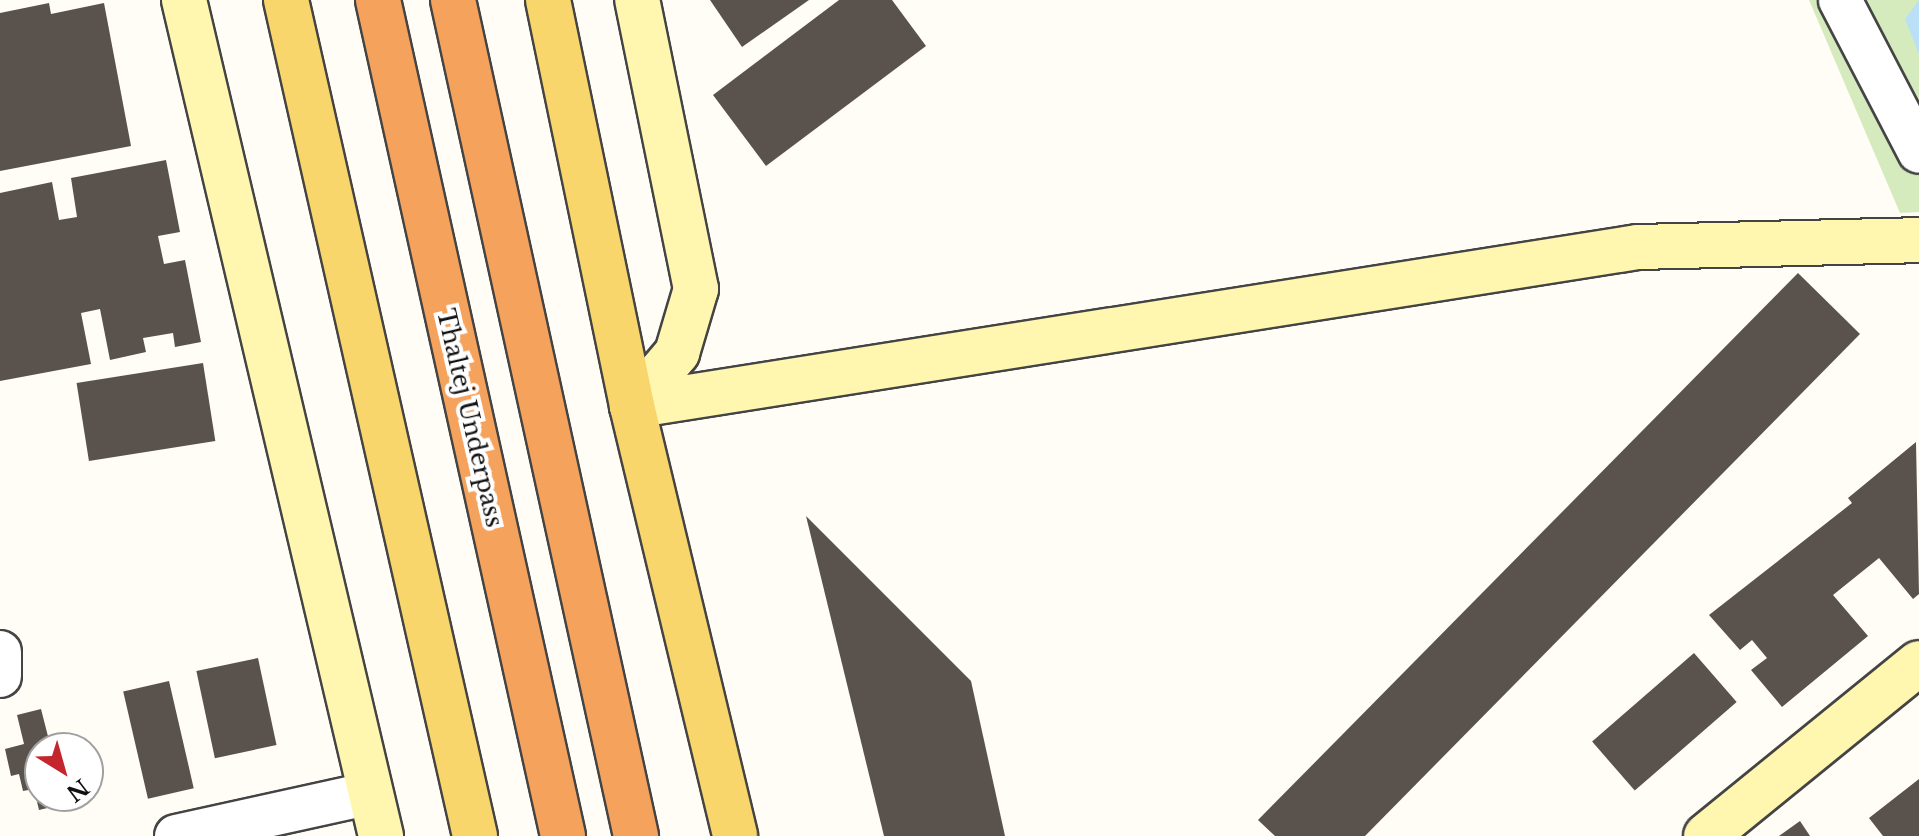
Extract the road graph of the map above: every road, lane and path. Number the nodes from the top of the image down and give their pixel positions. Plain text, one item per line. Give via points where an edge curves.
1 (184, 0) edge
2 (286, 0) edge
3 (378, 0) edge
4 (453, 0) edge
5 (548, 0) edge
6 (637, 0) edge
7 (1840, 0) edge
8 (1919, 152) edge
9 (1919, 240) edge
10 (632, 406) junction
11 (0, 652) edge
12 (1919, 663) edge
13 (0, 676) edge
14 (371, 793) junction
15 (176, 836) edge
16 (381, 836) edge
17 (475, 836) edge
18 (563, 836) edge
19 (636, 836) edge
20 (735, 836) edge
21 (1706, 836) edge

1 - 14 street
2 - 17 main road
3 - 18 highway, Thaltej Underpass
4 - 19 highway
5 - 10 main road
6 - 10 street via 696,289 677,353
7 - 8 street
9 - 10 street via 1638,247
10 - 20 main road
11 - 13 street
12 - 21 street
14 - 15 street
14 - 16 street

